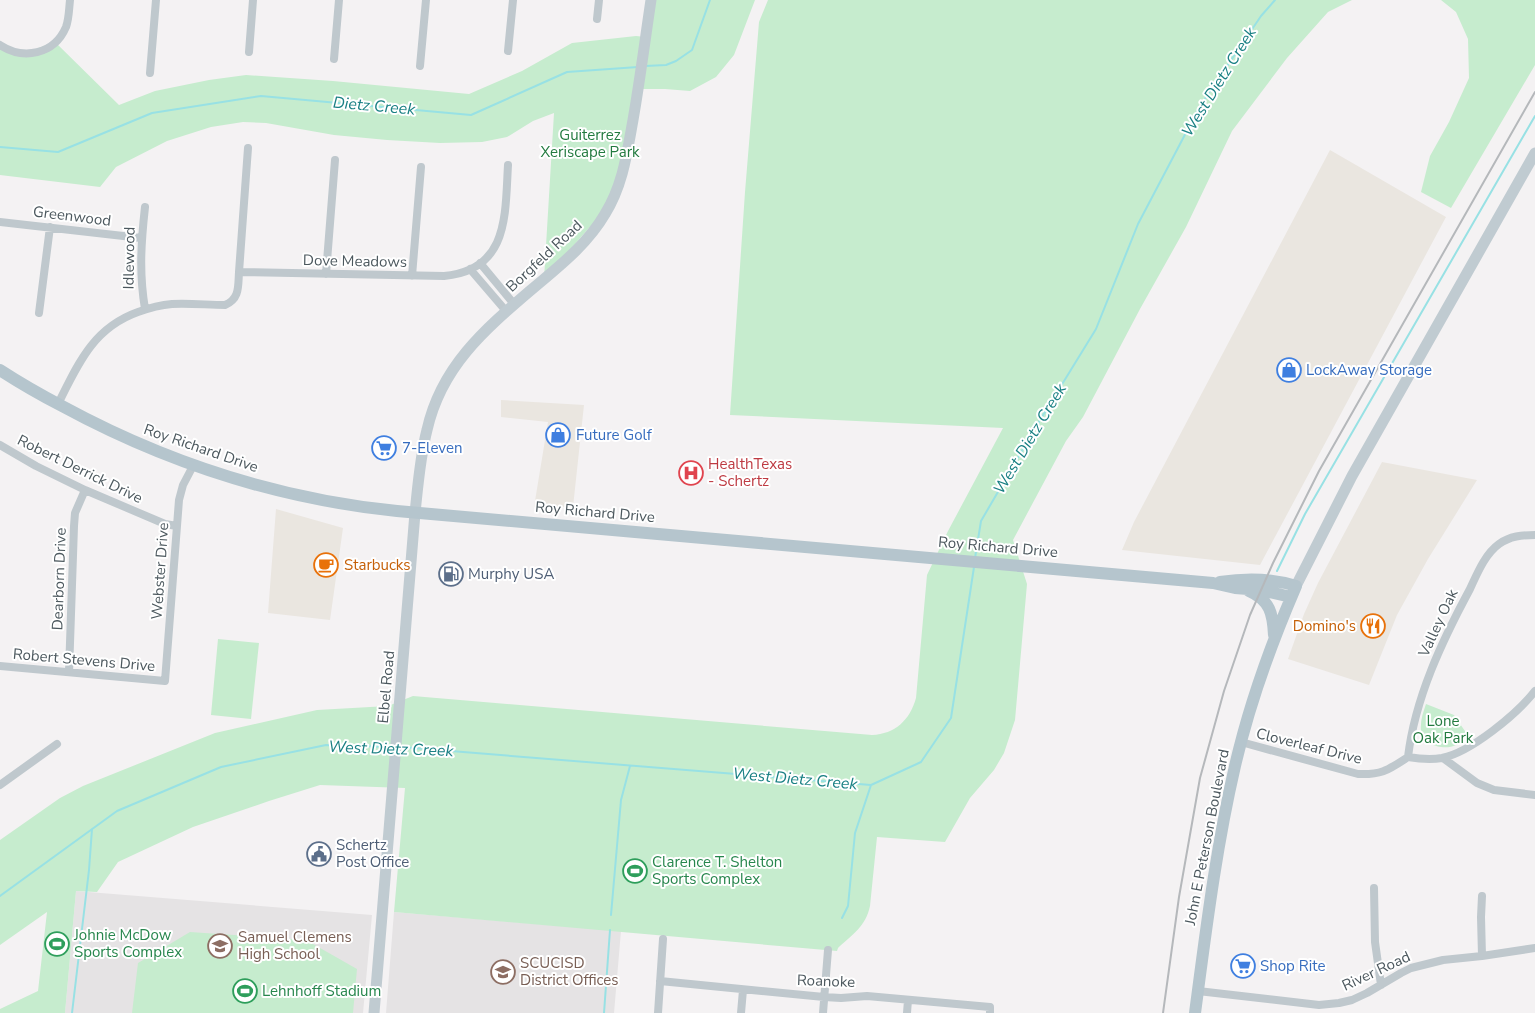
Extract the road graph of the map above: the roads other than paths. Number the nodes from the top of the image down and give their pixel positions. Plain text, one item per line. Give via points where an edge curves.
1 (70, 0) edge
2 (156, 0) edge
3 (253, 0) edge
4 (339, 0) edge
5 (426, 0) edge
6 (512, 0) edge
7 (599, 0) edge
8 (651, 0) edge
9 (597, 19) dead end
10 (0, 45) edge
11 (508, 51) dead end
12 (249, 52) dead end
13 (334, 60) dead end
14 (420, 66) dead end
15 (150, 72) dead end
16 (248, 148) dead end
17 (1535, 153) edge
18 (335, 160) dead end
19 (508, 165) dead end
20 (420, 167) dead end
21 (145, 207) dead end
22 (0, 222) edge
23 (50, 227) junction
24 (141, 238) junction
25 (475, 266) junction
26 (239, 272) junction
27 (326, 274) junction
28 (412, 276) junction
29 (510, 308) junction
30 (145, 309) junction
31 (39, 313) dead end
32 (0, 370) edge
33 (58, 404) junction
34 (0, 445) edge
35 (193, 466) junction
36 (85, 490) junction
37 (415, 513) junction
38 (177, 526) junction
39 (1535, 535) edge
40 (1213, 583) junction
41 (1247, 590) junction
42 (1293, 592) junction
43 (1274, 642) junction
44 (0, 666) edge
45 (69, 672) junction
46 (165, 681) joint
47 (1535, 691) edge
48 (1241, 742) junction
49 (57, 744) dead end
50 (1408, 757) junction
51 (1443, 758) junction
52 (0, 785) edge
53 (1535, 795) edge
54 (1374, 888) dead end
55 (1482, 896) dead end
56 (663, 939) dead end
57 (1535, 948) edge
58 (828, 950) dead end
59 (1482, 956) junction
60 (660, 981) junction
61 (1381, 985) junction
62 (743, 990) junction
63 (1198, 991) junction
64 (824, 997) junction
65 (908, 1000) junction
66 (990, 1010) edge
67 (374, 1013) edge
68 (658, 1013) edge
69 (741, 1013) edge
70 (823, 1013) edge
71 (907, 1013) edge
72 (1195, 1013) edge

1 - 10 street via 65,30 52,46 33,54 22,54
2 - 15 street
3 - 12 street
4 - 13 street
5 - 14 street
6 - 11 street
7 - 9 street
8 - 29 street, Borgfeld Road via 624,172 612,202 576,251
16 - 26 street
17 - 42 street via 1352,476
18 - 27 street
19 - 25 street via 502,231 492,252
20 - 28 street
21 - 24 street, Idlewood
22 - 23 street, Greenwood
23 - 24 street, Greenwood
23 - 31 street
24 - 30 street, Idlewood via 140,276
25 - 28 street, Dove Meadows via 455,275
25 - 29 street
25 - 29 street
26 - 27 street, Dove Meadows
26 - 30 street via 236,298 225,305 172,304
27 - 28 street, Dove Meadows
29 - 37 street, Borgfeld Road via 465,353 435,403 424,444
30 - 33 street via 121,319 98,336 78,365
32 - 33 main road, Roy Richard Drive
33 - 35 main road, Roy Richard Drive via 120,436
34 - 36 street, Robert Derrick Drive
35 - 37 main road, Roy Richard Drive via 326,501
35 - 38 street, Webster Drive via 179,500
36 - 38 street, Robert Derrick Drive via 165,524
36 - 45 street, Dearborn Drive via 75,512
37 - 40 main road, Roy Richard Drive
37 - 67 street, Elbel Road
38 - 46 street, Webster Drive
39 - 50 street, Valley Oak via 1519,535 1499,543 1482,564 1431,671 1413,726
40 - 41 main road, Roy Richard Drive
40 - 42 main road, Roy Richard Drive via 1246,578 1276,581
41 - 42 main road, Roy Richard Drive
41 - 43 main road via 1266,602 1271,612
42 - 43 main road, John E Peterson Boulevard
43 - 48 main road, John E Peterson Boulevard
44 - 45 street, Robert Stevens Drive
45 - 46 street, Robert Stevens Drive
47 - 51 street via 1484,738
48 - 50 street, Cloverleaf Drive via 1358,774 1384,772
48 - 63 main road, John E Peterson Boulevard via 1211,886
49 - 52 street
50 - 51 street via 1425,760
51 - 53 street via 1466,777 1494,790
54 - 61 street via 1375,942
55 - 59 street
56 - 60 street
57 - 59 street, River Road
58 - 64 street
59 - 61 street, River Road via 1443,960 1411,968
60 - 62 street, Roanoke
60 - 68 street
61 - 63 street, River Road via 1352,1000 1318,1005
62 - 64 street, Roanoke
62 - 69 street
63 - 72 main road, John E Peterson Boulevard
64 - 65 street, Roanoke via 867,996
64 - 70 street
65 - 66 street, Roanoke
65 - 71 street

